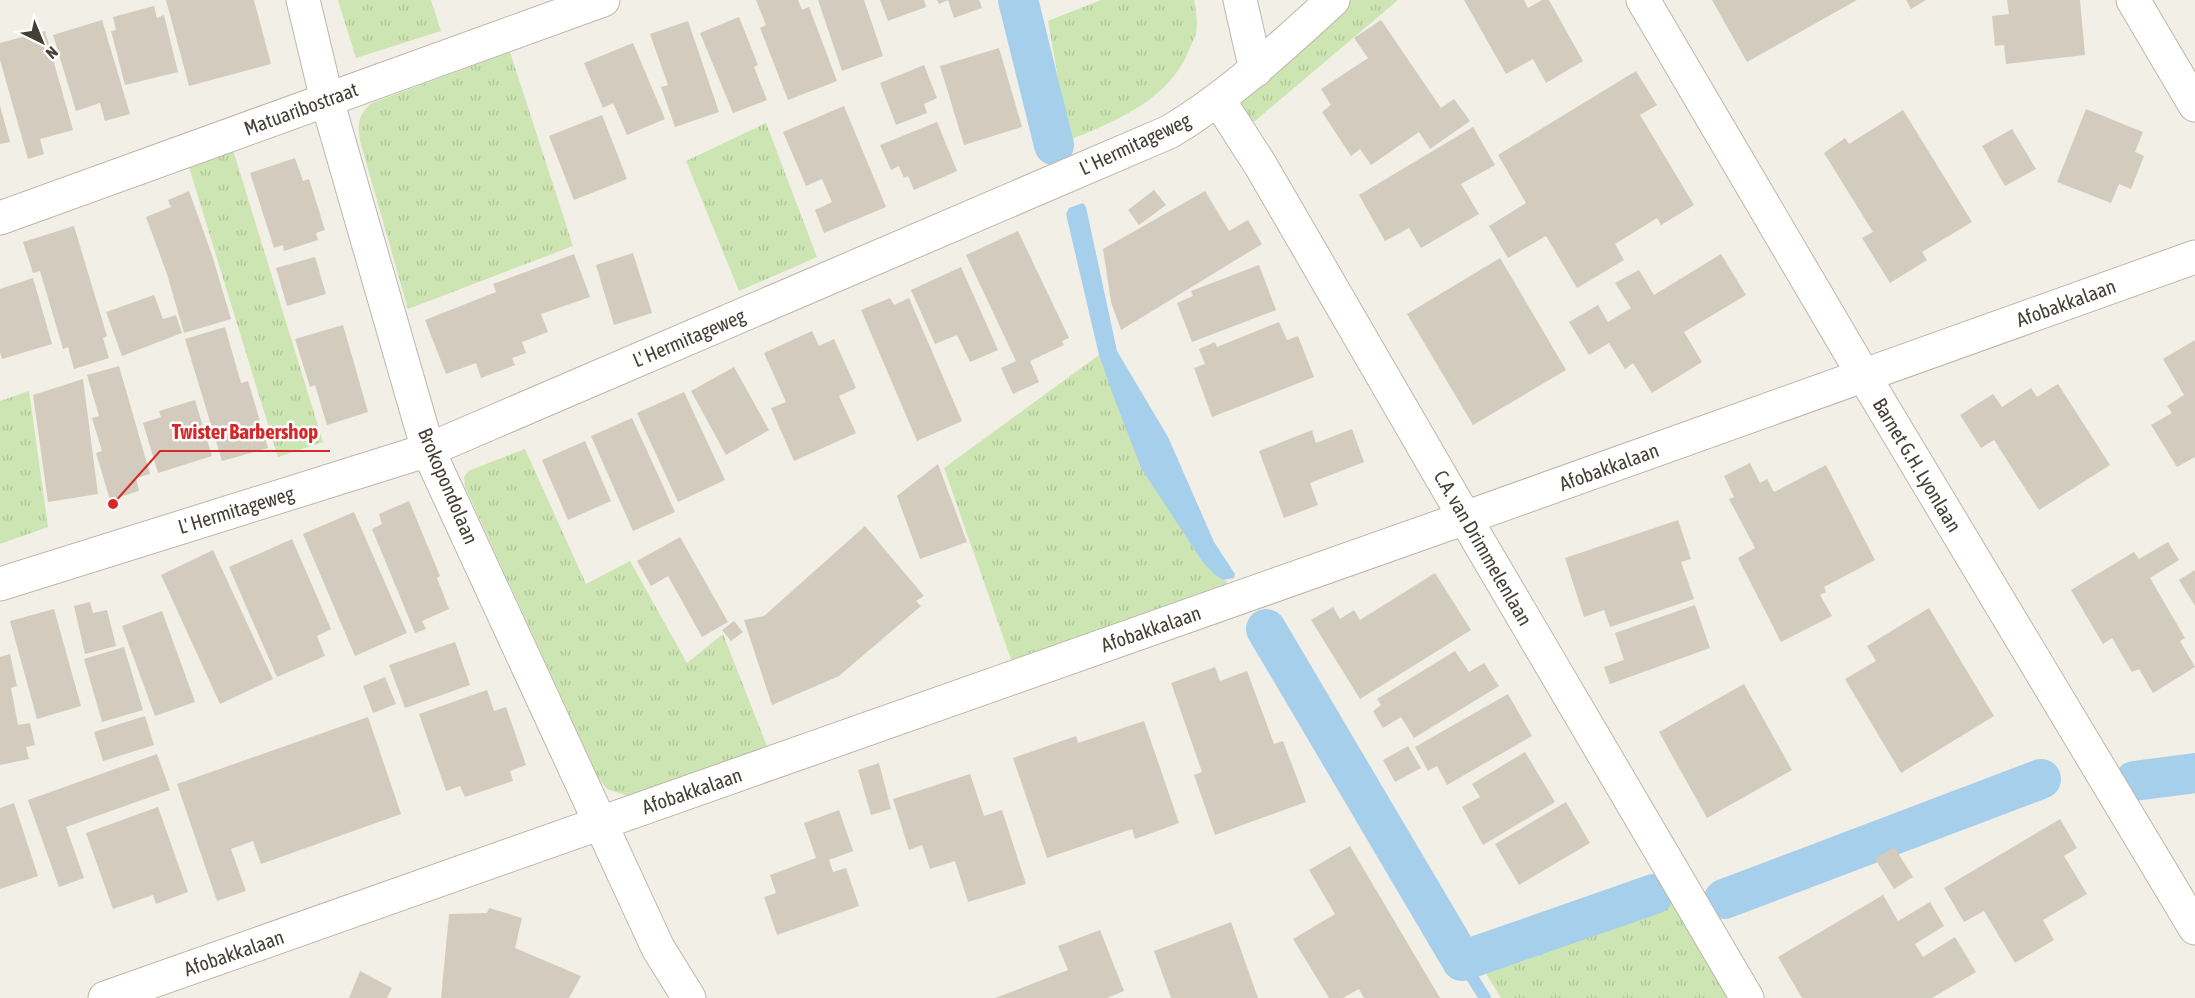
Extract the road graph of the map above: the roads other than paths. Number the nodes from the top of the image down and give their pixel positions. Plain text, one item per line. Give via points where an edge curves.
1 (303, 0) edge
2 (603, 0) edge
3 (1240, 0) edge
4 (1333, 0) edge
5 (1642, 0) edge
6 (2133, 0) edge
7 (1256, 70) junction
8 (1218, 99) junction
9 (327, 100) junction
10 (2195, 105) edge
11 (0, 218) edge
12 (2195, 257) edge
13 (1864, 376) junction
14 (428, 450) junction
15 (1465, 518) junction
16 (0, 584) edge
17 (602, 823) junction
18 (2195, 928) edge
19 (658, 948) junction
20 (105, 998) edge
21 (671, 998) edge
22 (689, 998) edge
23 (1747, 998) edge

1 - 9 street, Brokopondolaan
2 - 9 street, Matuaribostraat
3 - 7 street
4 - 7 street, L' Hermitageweg
5 - 13 street, Barnet G.H. Lyonlaan
6 - 10 street
7 - 8 street, L' Hermitageweg
8 - 14 street, L' Hermitageweg via 1169,132
8 - 15 street, C.A. van Drimmelenlaan via 1261,166
9 - 11 street, Matuaribostraat
9 - 14 street, Brokopondolaan
12 - 13 street, Afobakkalaan
13 - 15 street, Afobakkalaan
13 - 18 street, Barnet G.H. Lyonlaan
14 - 16 street, L' Hermitageweg
14 - 17 street, Brokopondolaan
15 - 17 street, Afobakkalaan
15 - 23 street, C.A. van Drimmelenlaan
17 - 19 street, Brokopondolaan
17 - 20 street, Afobakkalaan
19 - 21 street, Brokopondolaan
19 - 22 street, Brokopondolaan

